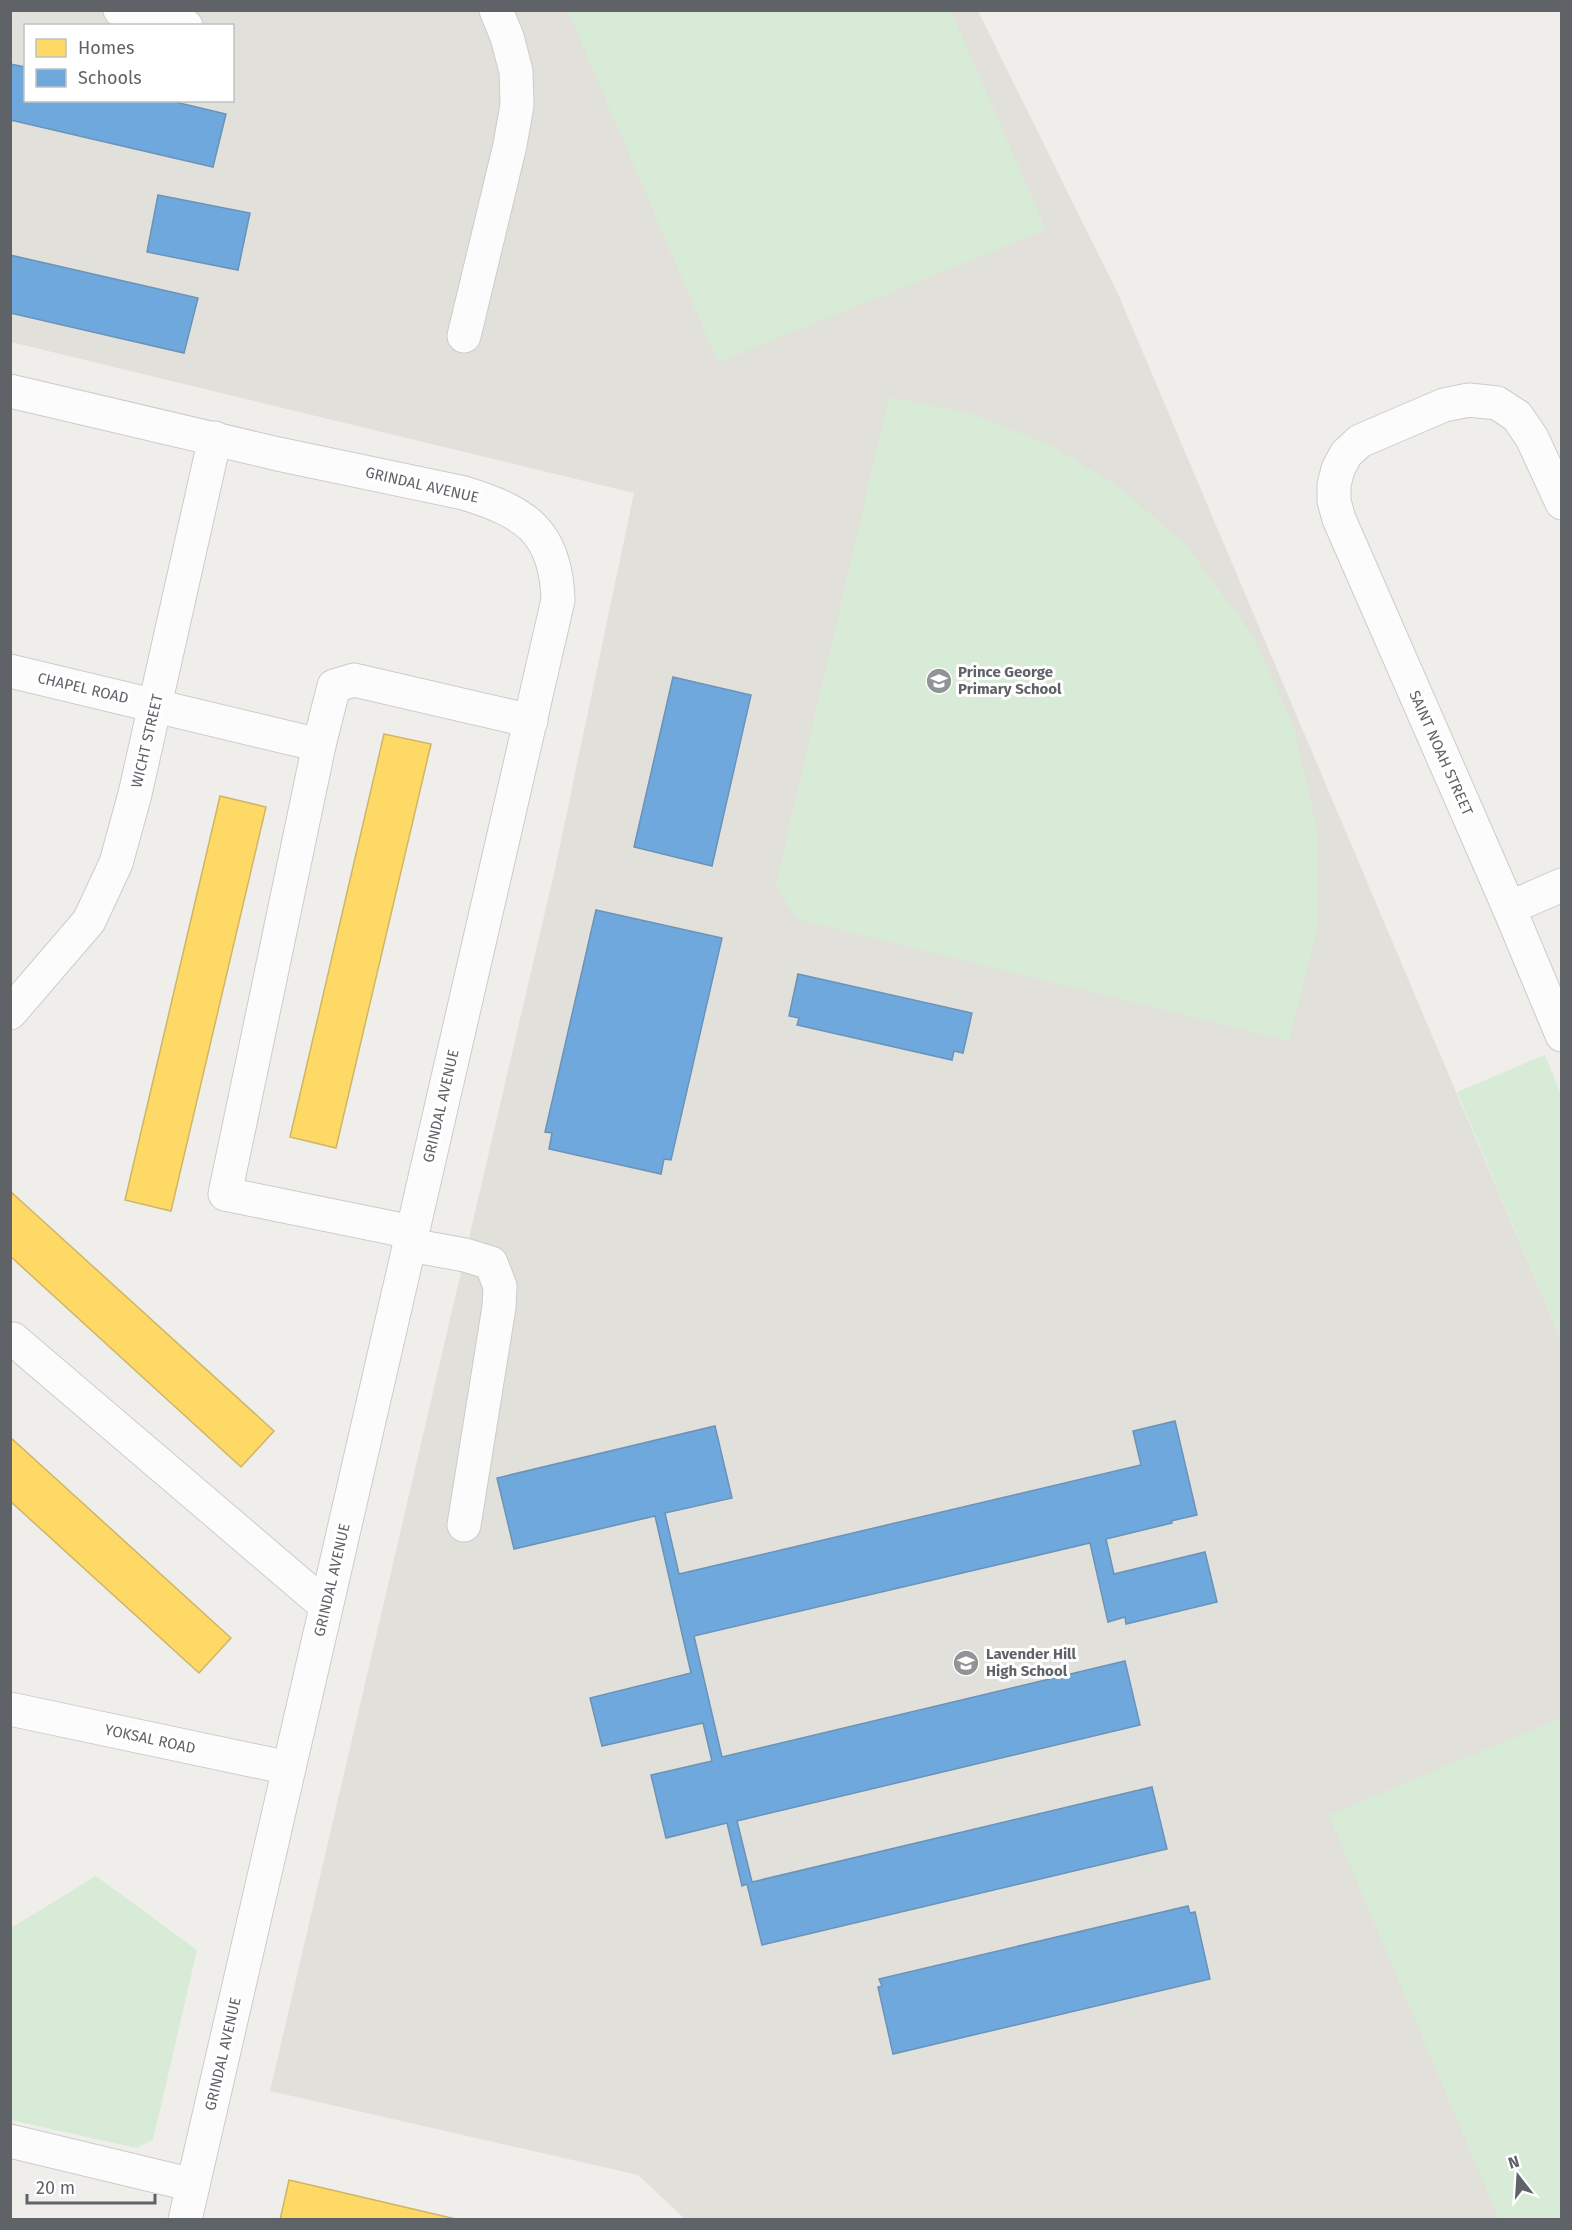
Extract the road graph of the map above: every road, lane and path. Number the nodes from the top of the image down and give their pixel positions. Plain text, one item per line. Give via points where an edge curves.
1 (120, 10) edge
2 (496, 10) edge
3 (178, 24) edge
4 (464, 336) dead end
5 (10, 391) edge
6 (215, 438) junction
7 (1562, 503) edge
8 (10, 671) edge
9 (155, 704) junction
10 (531, 720) junction
11 (319, 745) junction
12 (1562, 885) edge
13 (1509, 908) junction
14 (10, 1013) edge
15 (1562, 1035) edge
16 (411, 1238) junction
17 (13, 1339) dead end
18 (464, 1525) dead end
19 (326, 1606) junction
20 (10, 1709) edge
21 (289, 1768) junction
22 (10, 2141) edge
23 (193, 2185) junction
24 (185, 2220) edge

1 - 3 street
2 - 4 street via 516,71 517,105
5 - 6 street, GRINDAL AVENUE
6 - 9 street, WICHT STREET
6 - 10 street, GRINDAL AVENUE via 464,493 516,513 535,528 558,575 558,600
7 - 13 street, SAINT NOAH STREET via 1532,438 1517,416 1497,403 1469,400 1444,405 1360,441 1346,454 1334,485 1339,519
8 - 9 street, CHAPEL ROAD
9 - 11 street, CHAPEL ROAD
9 - 14 street, WICHT STREET via 116,863 89,921
10 - 11 street via 354,680 334,686
10 - 16 street, GRINDAL AVENUE
11 - 16 street via 225,1194
12 - 13 street
13 - 15 street, SAINT NOAH STREET
16 - 18 street via 490,1263 500,1286
16 - 19 street, GRINDAL AVENUE
17 - 19 street
19 - 21 street, GRINDAL AVENUE
20 - 21 street, YOKSAL ROAD
21 - 23 street, GRINDAL AVENUE
22 - 23 street
23 - 24 street, GRINDAL AVENUE

